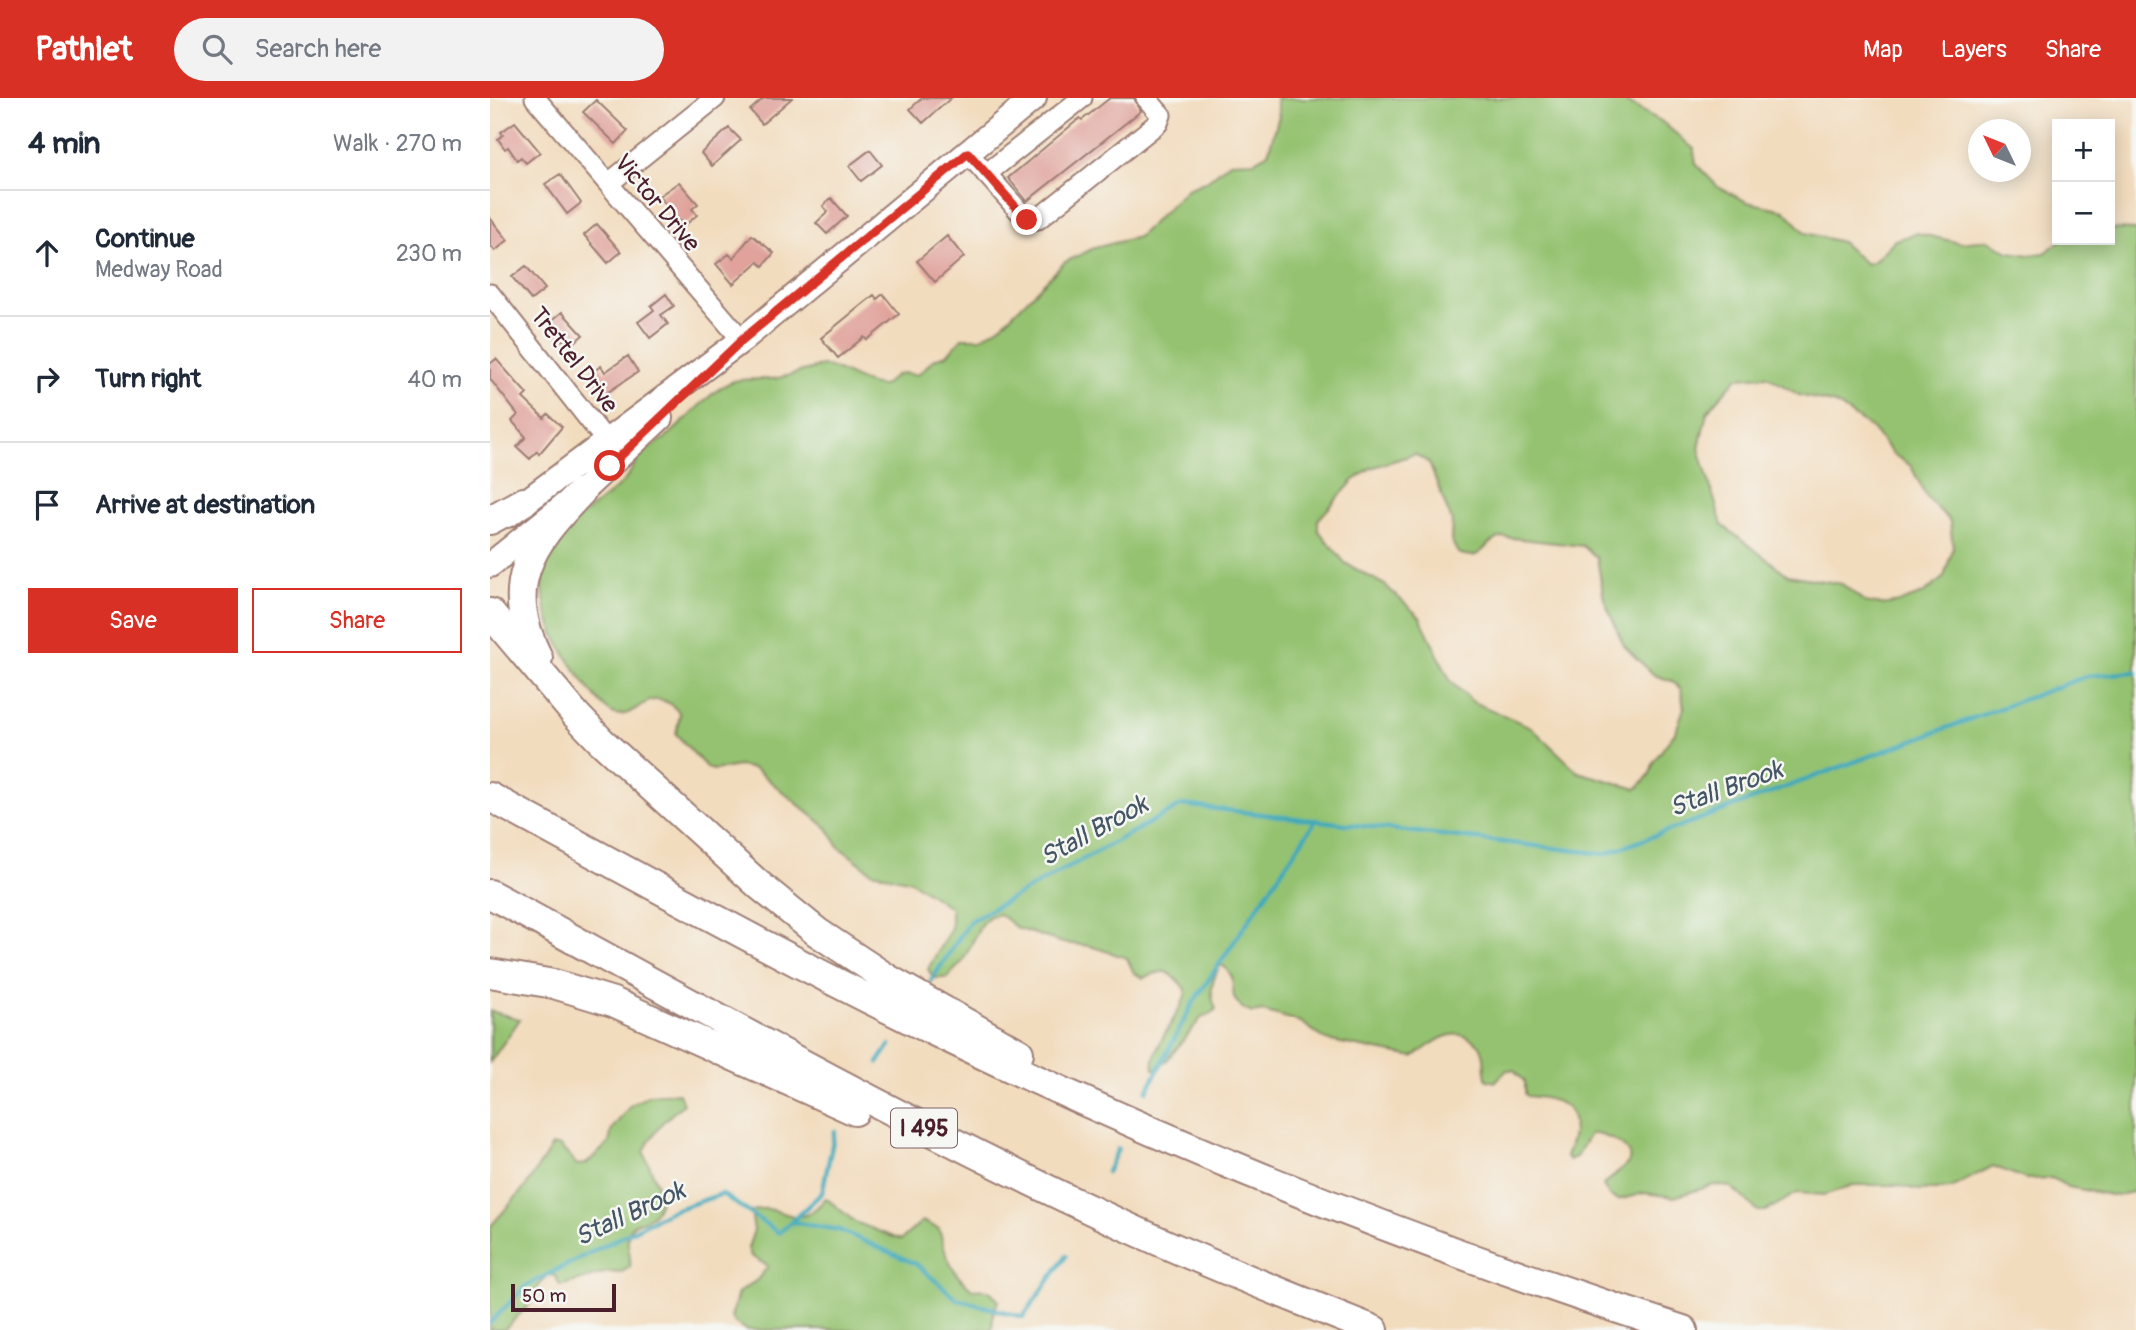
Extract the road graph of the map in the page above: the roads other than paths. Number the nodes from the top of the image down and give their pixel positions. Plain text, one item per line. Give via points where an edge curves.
1 (535, 98) edge
2 (715, 98) edge
3 (1034, 98) edge
4 (1082, 98) edge
5 (1146, 98) edge
6 (968, 153) junction
7 (986, 174) junction
8 (609, 183) junction
9 (490, 294) edge
10 (742, 340) junction
11 (612, 449) junction
12 (581, 492) junction
13 (523, 502) junction
14 (490, 520) edge
15 (490, 529) edge
16 (490, 565) edge
17 (490, 613) edge
18 (567, 705) junction
19 (490, 797) edge
20 (490, 894) edge
21 (490, 973) edge
22 (1176, 1143) junction
23 (1093, 1211) junction
24 (1374, 1330) edge
25 (1683, 1330) edge

1 - 8 street, Victor Drive
2 - 8 street
3 - 6 main road
4 - 7 street
5 - 7 street via 1161,115 1158,123 1038,219 1027,220
6 - 7 street
6 - 10 main road
8 - 10 street, Victor Drive
9 - 11 street, Trettel Drive
10 - 11 main road
11 - 12 main road
11 - 13 main road
12 - 16 main road
12 - 18 highway via 538,543 521,588 528,635
13 - 14 highway
13 - 15 main road
17 - 18 highway
18 - 22 highway via 614,754 817,932 899,985
19 - 22 highway via 856,993
20 - 23 highway, I 495 via 866,1098
21 - 23 highway via 554,984 613,1002 884,1124
22 - 25 highway via 1457,1254
23 - 24 highway, I 495

